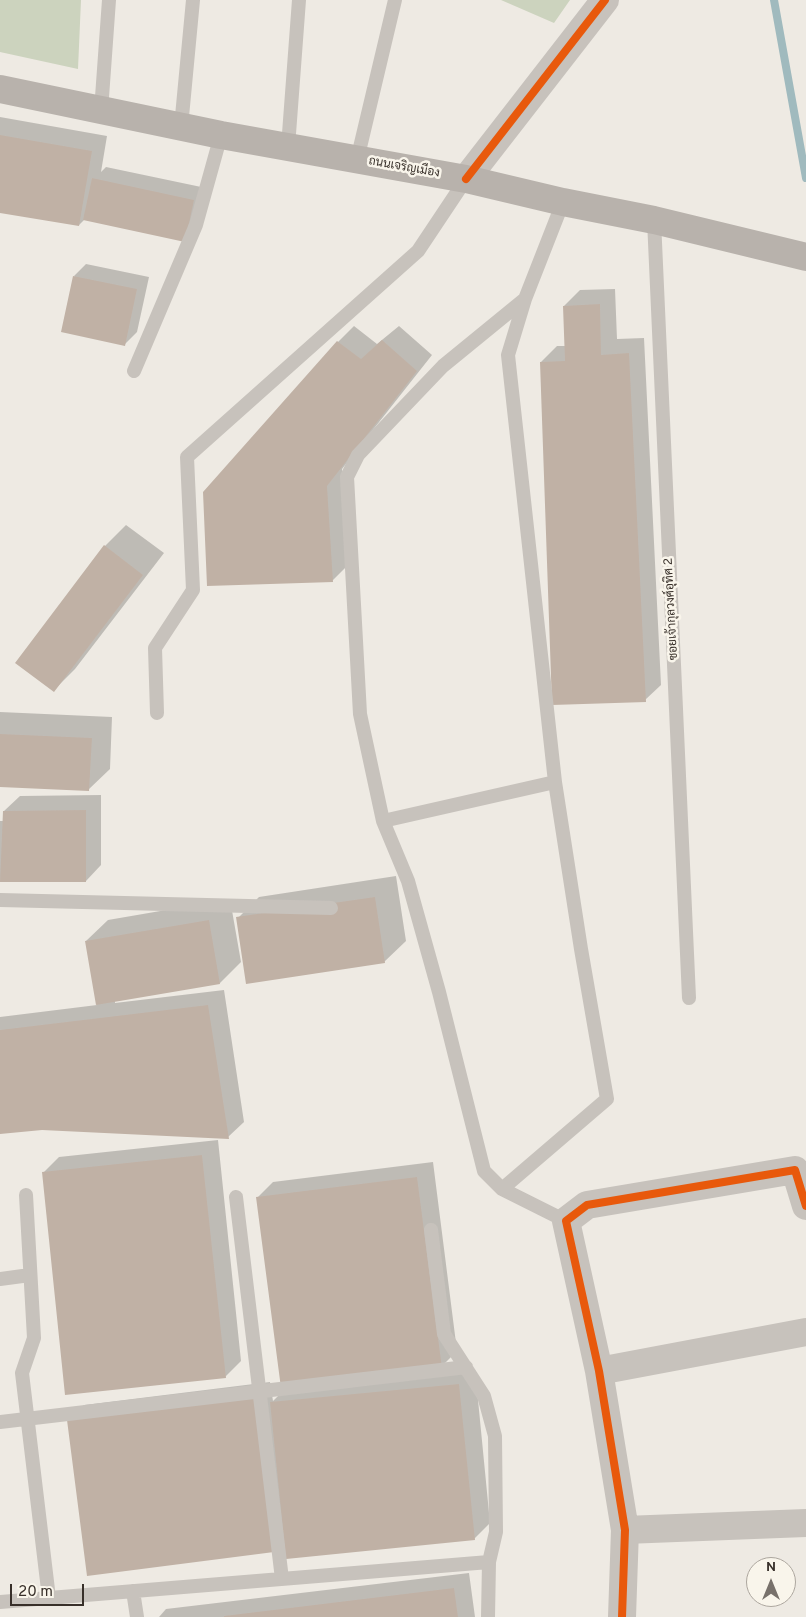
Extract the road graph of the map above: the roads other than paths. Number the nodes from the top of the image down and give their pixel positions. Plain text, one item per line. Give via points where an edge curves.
1 (109, 0) edge
2 (193, 0) edge
3 (299, 0) edge
4 (396, 0) edge
5 (605, 0) edge
6 (0, 89) edge
7 (101, 111) junction
8 (181, 127) junction
9 (221, 135) junction
10 (288, 147) junction
11 (357, 160) junction
12 (466, 179) junction
13 (563, 202) junction
14 (654, 220) junction
15 (806, 257) edge
16 (525, 299) junction
17 (134, 371) dead end
18 (157, 712) dead end
19 (555, 782) junction
20 (383, 821) junction
21 (0, 900) edge
22 (331, 908) dead end
23 (689, 998) dead end
24 (502, 1189) junction
25 (26, 1195) dead end
26 (236, 1197) dead end
27 (806, 1206) edge
28 (566, 1222) junction
29 (431, 1230) dead end
30 (30, 1275) junction
31 (0, 1279) edge
32 (806, 1332) edge
33 (466, 1367) junction
34 (599, 1371) junction
35 (259, 1392) junction
36 (26, 1420) junction
37 (0, 1422) edge
38 (806, 1523) edge
39 (625, 1530) junction
40 (489, 1562) junction
41 (282, 1579) junction
42 (133, 1591) junction
43 (0, 1598) edge
44 (49, 1598) junction
45 (136, 1617) edge
46 (488, 1617) edge
47 (622, 1617) edge

1 - 7 lane
2 - 8 lane
3 - 10 lane
4 - 11 lane
5 - 12 street
6 - 7 main road, ถนนเจริญเมือง
7 - 8 main road, ถนนเจริญเมือง
8 - 9 main road, ถนนเจริญเมือง
9 - 10 main road, ถนนเจริญเมือง
9 - 17 lane via 196,225
10 - 11 main road, ถนนเจริญเมือง
11 - 12 main road, ถนนเจริญเมือง
12 - 13 main road, ถนนเจริญเมือง
12 - 18 lane via 418,251 187,458 193,590 155,648
13 - 14 main road, ถนนเจริญเมือง
13 - 16 lane
14 - 15 main road, ถนนเจริญเมือง
14 - 23 lane, ซอยเจ้ากุลวงศ์อุทิศ 2
16 - 19 lane via 508,355
16 - 20 lane via 444,366 358,455 347,477 360,714
19 - 20 lane
19 - 24 lane via 607,1100
20 - 24 lane via 408,881 484,1171
21 - 22 lane
24 - 28 lane
25 - 30 lane
26 - 35 lane
27 - 28 street via 794,1170 587,1205
28 - 34 street
29 - 33 lane via 444,1334
30 - 31 lane
30 - 36 lane via 34,1338 22,1373
32 - 34 street
33 - 35 lane
33 - 40 lane via 484,1396 495,1436 496,1532
34 - 39 street
35 - 36 lane
35 - 41 lane
36 - 37 lane
36 - 44 lane
38 - 39 street
39 - 47 street
40 - 41 lane
40 - 46 lane
41 - 42 lane
42 - 44 lane
42 - 45 lane
43 - 44 lane

